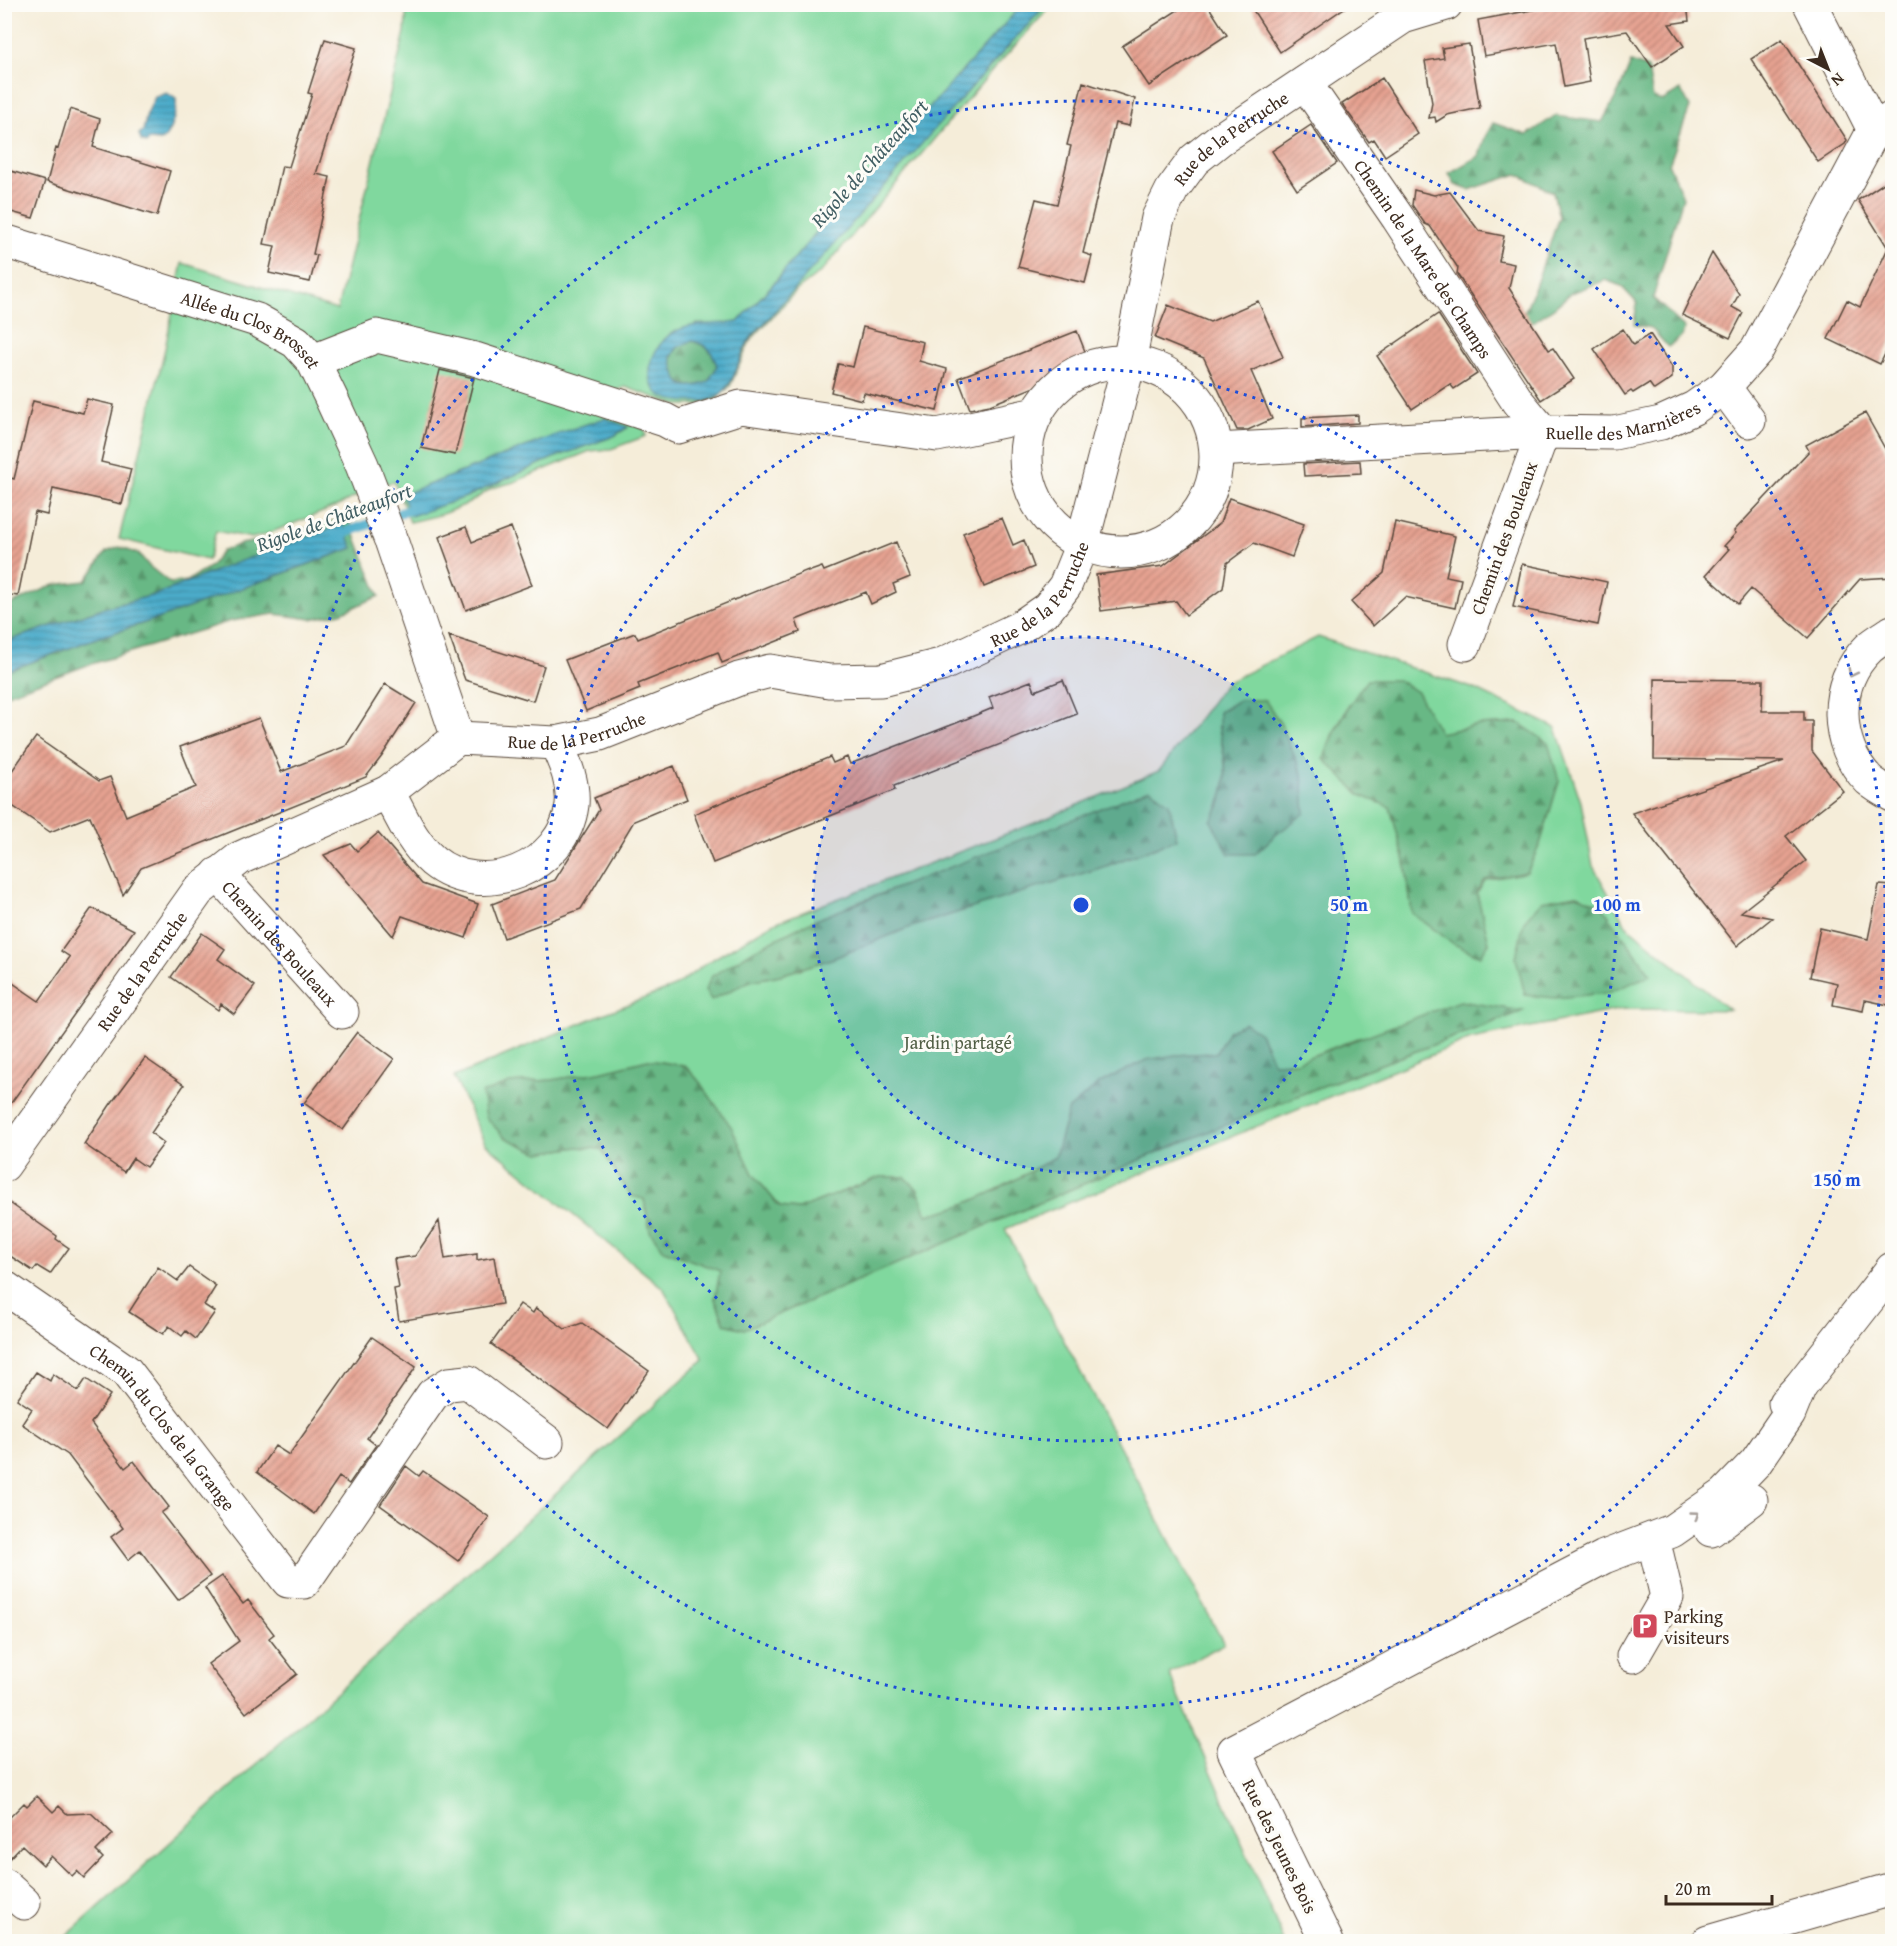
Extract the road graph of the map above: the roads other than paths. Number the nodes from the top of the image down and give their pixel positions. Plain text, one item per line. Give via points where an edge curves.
1 (1810, 4) edge
2 (1434, 6) edge
3 (1305, 83) junction
4 (1883, 124) edge
5 (4, 241) edge
6 (313, 362) junction
7 (1129, 362) junction
8 (1724, 387) junction
9 (1036, 414) junction
10 (1749, 421) dead end
11 (1543, 432) junction
12 (1217, 450) junction
13 (1082, 544) junction
14 (1893, 632) edge
15 (1466, 644) dead end
16 (458, 738) junction
17 (556, 743) junction
18 (388, 792) junction
19 (1893, 795) edge
20 (218, 874) junction
21 (342, 1012) dead end
22 (4, 1165) edge
23 (1893, 1269) edge
24 (4, 1287) edge
25 (547, 1442) dead end
26 (1751, 1500) dead end
27 (1657, 1555) junction
28 (1604, 1557) junction
29 (1633, 1656) dead end
30 (1893, 1889) edge
31 (1327, 1941) edge
32 (1708, 1941) edge

1 - 4 street
2 - 3 street, Rue de la Perruche via 1403,17
3 - 7 street, Rue de la Perruche via 1194,160 1172,190 1158,218
3 - 11 street, Chemin de la Mare des Champs via 1518,402
4 - 8 street, Ruelle des Marnières via 1757,350
5 - 6 street, Allée du Clos Brosset via 256,320 296,342
6 - 9 street via 377,336 475,359 671,424 741,407 937,435
6 - 16 street, Allée du Clos Brosset via 371,489
7 - 9 street via 1101,364 1075,374 1053,391
7 - 12 street via 1155,368 1179,381 1198,400 1211,424
7 - 13 street, Rue de la Perruche
8 - 10 street
8 - 11 street, Ruelle des Marnières via 1694,408 1661,423 1614,433
9 - 13 street via 1028,434 1026,456 1031,489 1047,518
11 - 12 street, Ruelle des Marnières
11 - 15 street, Chemin des Bouleaux
12 - 13 street via 1215,478 1204,504 1187,527 1164,543 1137,552 1109,552
13 - 17 street, Rue de la Perruche via 1065,586 1048,608 1019,628 941,665 881,680 829,681 770,671 739,679 600,734
14 -> 19 street via 1869,648 1851,671 1842,700 1842,730 1852,758 1870,781
16 - 17 street, Rue de la Perruche
16 - 18 street, Rue de la Perruche
17 - 18 street via 570,773 572,800 568,818 552,848 540,860 505,877 473,878 435,862 420,848
18 - 20 street, Rue de la Perruche via 240,858
20 - 21 street, Chemin des Bouleaux
20 - 22 street, Rue de la Perruche via 198,891
23 - 28 street via 1800,1387 1720,1469
24 - 25 street, Chemin du Clos de la Grange via 126,1371 288,1581 304,1582 434,1394 450,1384 468,1382
27 -> 26 street via 1692,1543
27 - 28 street
27 - 29 street via 1667,1597
28 - 31 street, Rue des Jeunes Bois via 1234,1751
30 - 32 street

